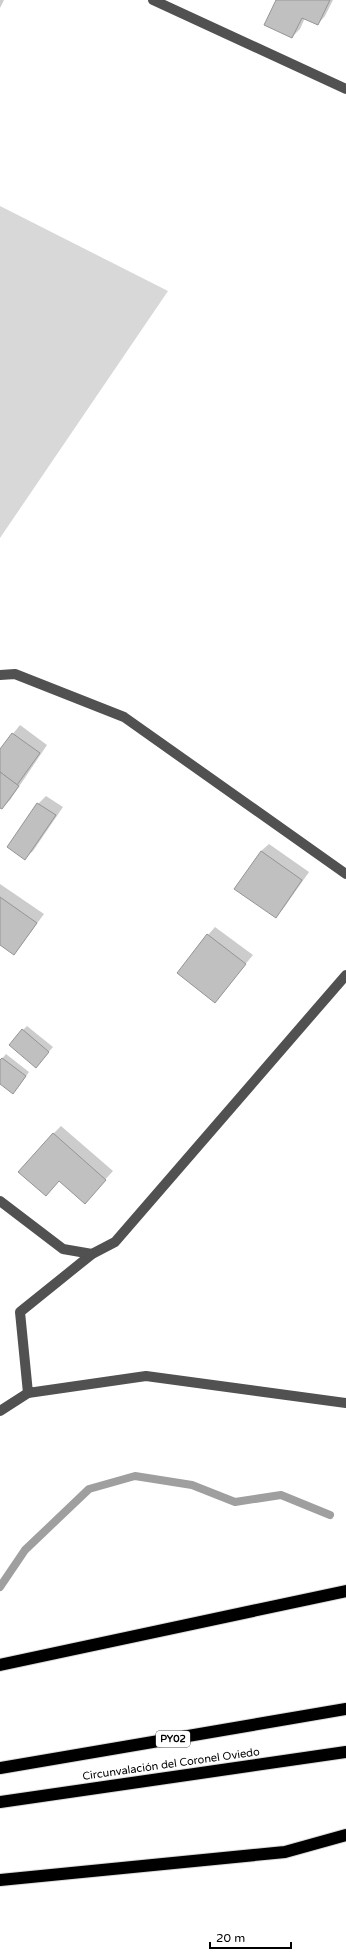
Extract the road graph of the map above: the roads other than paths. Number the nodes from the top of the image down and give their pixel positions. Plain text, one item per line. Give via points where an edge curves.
1 (153, 0) edge
2 (346, 89) edge
3 (0, 675) edge
4 (346, 874) edge
5 (346, 975) edge
6 (0, 1201) edge
7 (92, 1254) junction
8 (28, 1393) junction
9 (346, 1403) edge
10 (0, 1411) edge
11 (346, 1590) edge
12 (0, 1665) edge
13 (346, 1709) edge
14 (346, 1752) edge
15 (0, 1768) edge
16 (0, 1802) edge
17 (346, 1835) edge
18 (0, 1880) edge

1 - 2 street
3 - 4 street via 15,674 124,717
5 - 7 street via 115,1242
6 - 7 street via 63,1250
7 - 8 street via 20,1312
8 - 9 street via 146,1376
8 - 10 street
11 - 12 highway
13 - 15 highway, Circunvalación del Coronel Oviedo / PY02
14 - 16 highway, Circunvalación del Coronel Oviedo
17 - 18 highway via 285,1852

